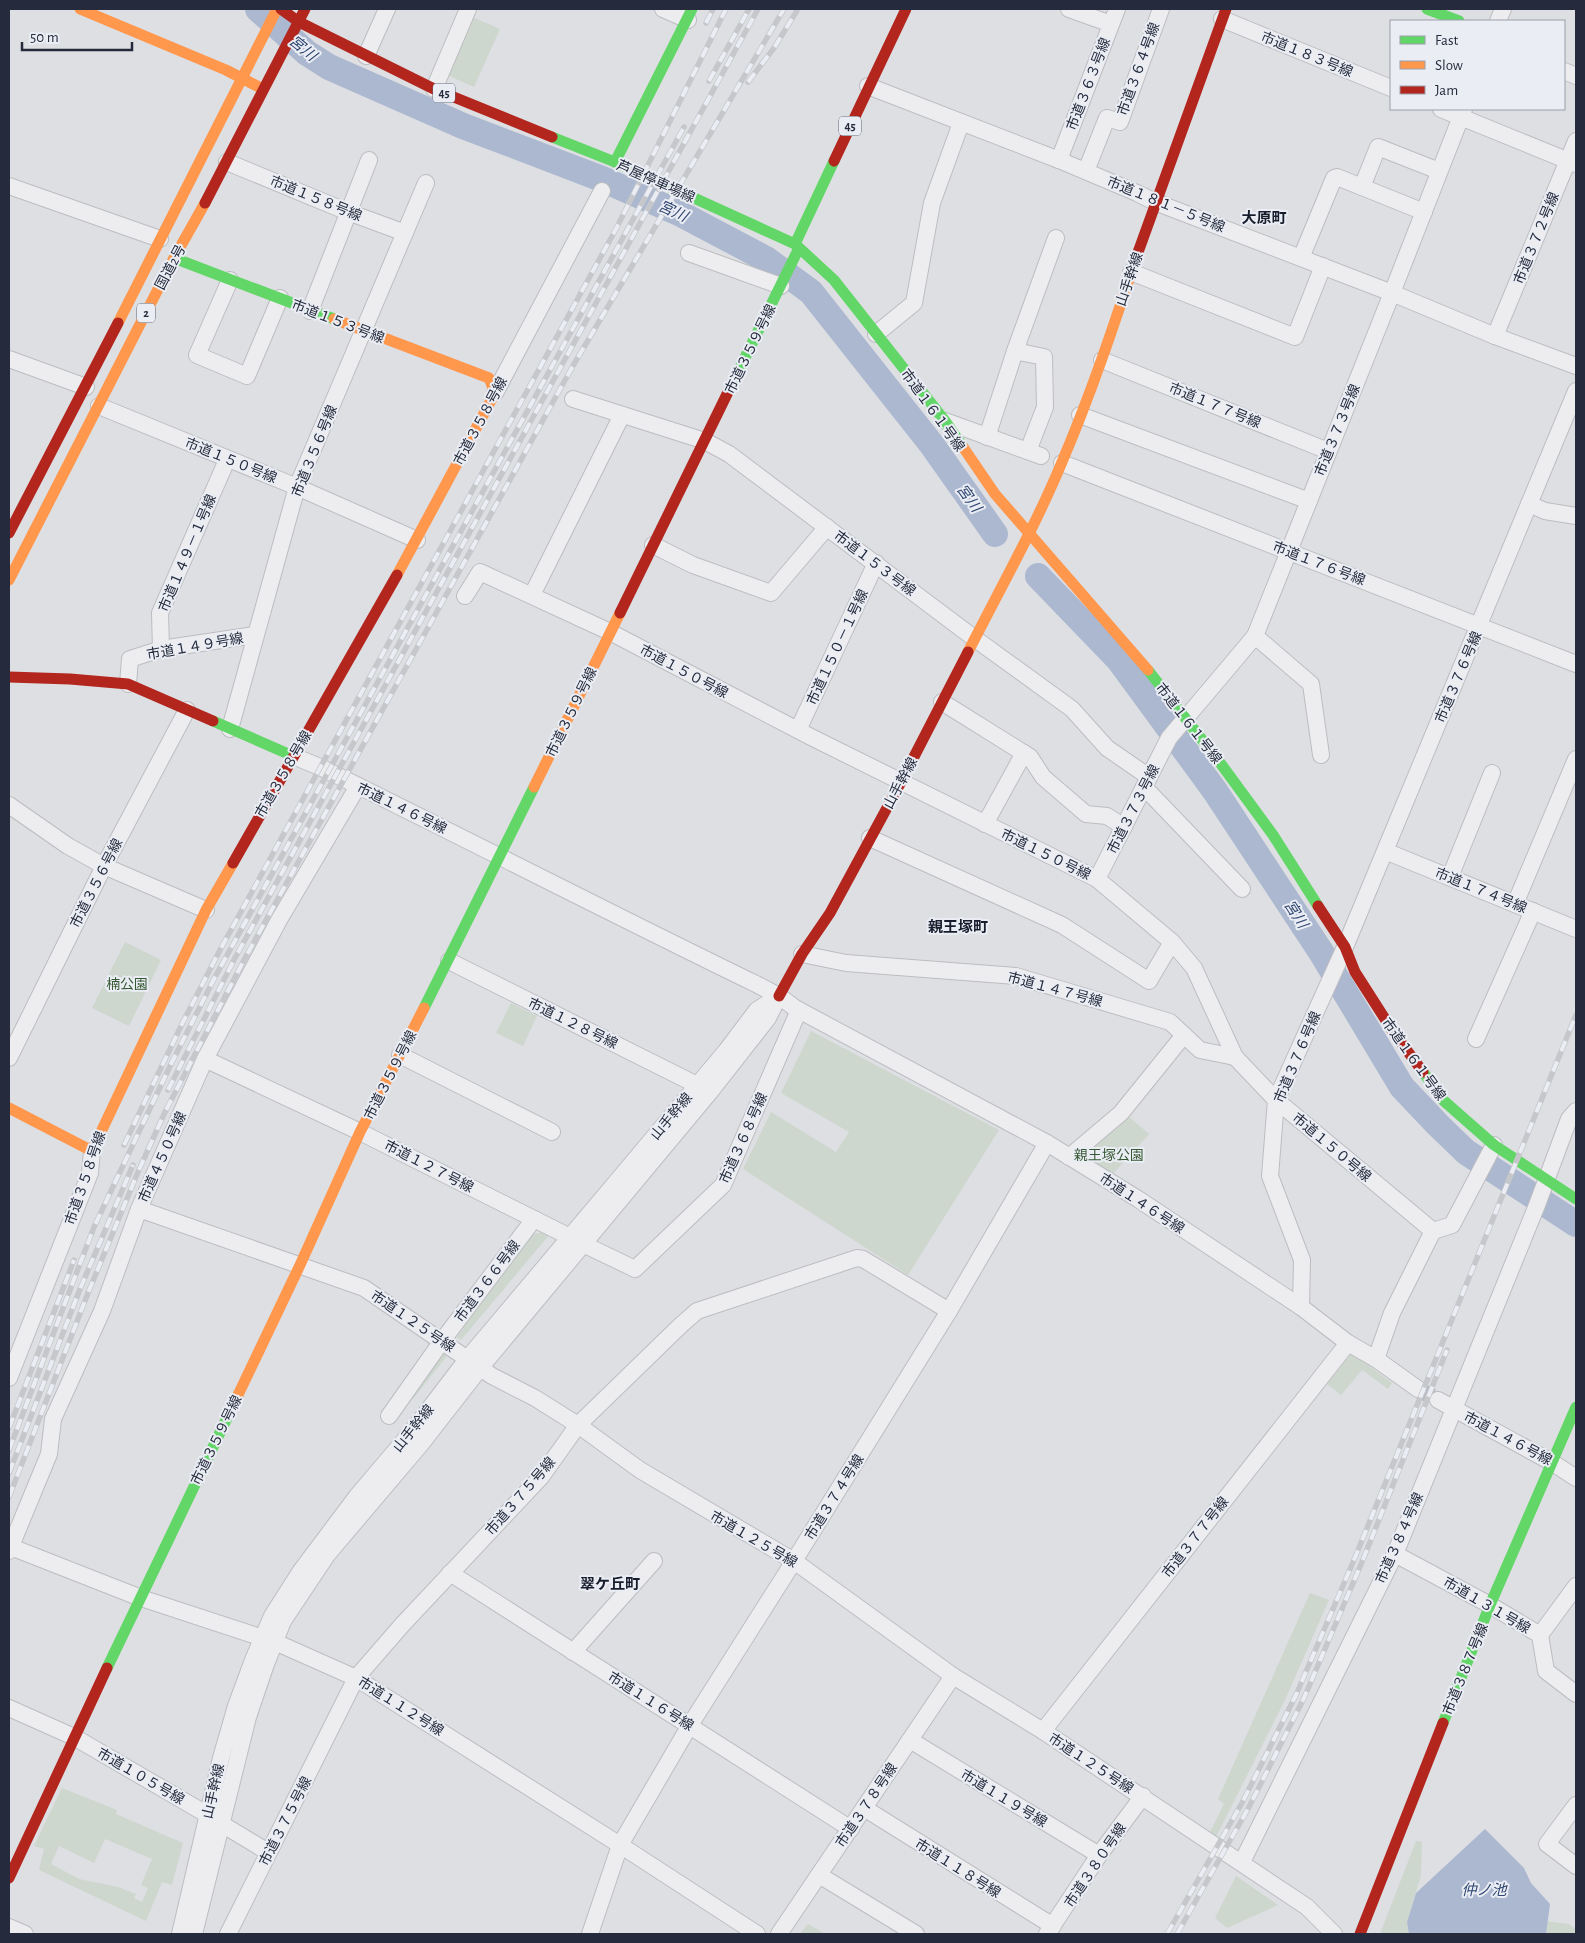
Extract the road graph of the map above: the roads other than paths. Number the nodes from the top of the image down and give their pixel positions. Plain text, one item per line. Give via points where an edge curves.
1 (80, 9) edge
2 (305, 9) edge
3 (387, 9) edge
4 (468, 9) edge
5 (663, 9) edge
6 (906, 9) edge
7 (1069, 9) edge
8 (1160, 9) edge
9 (1427, 9) edge
10 (277, 10) edge
11 (690, 14) edge
12 (1224, 14) edge
13 (1114, 16) edge
14 (1456, 20) edge
15 (296, 27) junction
16 (366, 56) junction
17 (242, 79) junction
18 (868, 86) junction
19 (1390, 88) edge
20 (434, 89) junction
21 (264, 90) junction
22 (1446, 110) edge
23 (1462, 113) edge
24 (961, 123) junction
25 (1576, 141) edge
26 (369, 160) dead end
27 (1059, 160) junction
28 (227, 162) junction
29 (615, 162) junction
30 (1572, 162) edge
31 (1439, 171) junction
32 (1086, 172) junction
33 (426, 183) dead end
34 (9, 186) edge
35 (1362, 187) junction
36 (602, 191) dead end
37 (1155, 202) junction
38 (348, 212) junction
39 (1424, 212) junction
40 (405, 233) junction
41 (1056, 238) dead end
42 (160, 239) junction
43 (797, 246) junction
44 (690, 253) dead end
45 (174, 258) junction
46 (1301, 258) junction
47 (1323, 266) junction
48 (1131, 272) junction
49 (230, 280) junction
50 (783, 282) junction
51 (1392, 293) junction
52 (280, 298) junction
53 (310, 311) junction
54 (364, 331) junction
55 (876, 334) junction
56 (1495, 336) junction
57 (1015, 351) junction
58 (9, 359) edge
59 (1102, 360) junction
60 (1576, 366) edge
61 (86, 387) junction
62 (1576, 391) edge
63 (494, 393) junction
64 (573, 399) dead end
65 (99, 406) junction
66 (622, 415) junction
67 (1080, 415) junction
68 (945, 422) junction
69 (987, 437) junction
70 (705, 441) junction
71 (1328, 451) junction
72 (227, 460) junction
73 (1062, 463) junction
74 (297, 487) junction
75 (1309, 500) junction
76 (1529, 504) junction
77 (1576, 516) edge
78 (827, 527) junction
79 (9, 533) edge
80 (1029, 533) junction
81 (417, 540) junction
82 (653, 545) junction
83 (1289, 552) junction
84 (876, 563) junction
85 (9, 580) edge
86 (532, 595) junction
87 (465, 596) dead end
88 (1479, 626) junction
89 (610, 632) junction
90 (255, 635) junction
91 (1254, 636) junction
92 (974, 638) junction
93 (161, 650) junction
94 (1576, 664) edge
95 (9, 677) edge
96 (128, 684) junction
97 (942, 702) junction
98 (187, 710) junction
99 (230, 729) junction
100 (1176, 729) junction
101 (798, 730) junction
102 (1024, 753) junction
103 (1321, 755) dead end
104 (293, 756) junction
105 (1576, 759) edge
106 (1492, 773) dead end
107 (901, 782) junction
108 (1146, 782) junction
109 (358, 786) junction
110 (9, 805) edge
111 (985, 824) junction
112 (1124, 827) junction
113 (870, 838) junction
114 (1385, 851) junction
115 (500, 856) junction
116 (104, 866) junction
117 (1450, 877) junction
118 (1097, 879) junction
119 (1242, 888) dead end
120 (1515, 904) junction
121 (206, 910) junction
122 (1533, 911) junction
123 (1576, 929) edge
124 (1172, 942) junction
125 (802, 954) junction
126 (1341, 954) junction
127 (449, 961) junction
128 (779, 996) junction
129 (799, 1010) junction
130 (1184, 1035) junction
131 (1476, 1039) dead end
132 (400, 1055) junction
133 (1235, 1057) junction
134 (9, 1058) edge
135 (205, 1059) junction
136 (697, 1085) junction
137 (1276, 1100) junction
138 (9, 1108) edge
139 (1576, 1110) edge
140 (360, 1132) junction
141 (552, 1132) dead end
142 (1047, 1143) junction
143 (1492, 1150) junction
144 (92, 1151) junction
145 (1069, 1157) junction
146 (1541, 1194) junction
147 (1576, 1199) edge
148 (139, 1209) junction
149 (534, 1219) junction
150 (1433, 1231) junction
151 (576, 1241) junction
152 (300, 1265) junction
153 (1301, 1307) junction
154 (949, 1312) junction
155 (442, 1340) junction
156 (1348, 1343) junction
157 (1376, 1359) junction
158 (474, 1363) junction
159 (9, 1378) edge
160 (1418, 1389) tunnel mouth
161 (1438, 1400) tunnel mouth
162 (1576, 1408) edge
163 (1454, 1409) junction
164 (389, 1416) dead end
165 (578, 1425) junction
166 (1554, 1462) junction
167 (1576, 1478) edge
168 (10, 1549) edge
169 (1394, 1554) junction
170 (654, 1561) dead end
171 (794, 1561) junction
172 (450, 1573) junction
173 (1576, 1586) edge
174 (140, 1598) junction
175 (1490, 1605) junction
176 (1540, 1635) junction
177 (269, 1640) junction
178 (574, 1652) junction
179 (953, 1676) junction
180 (356, 1678) junction
181 (1576, 1694) edge
182 (9, 1708) edge
183 (690, 1725) junction
184 (1043, 1731) junction
185 (74, 1737) junction
186 (910, 1740) junction
187 (1143, 1796) junction
188 (1576, 1805) edge
189 (864, 1808) junction
190 (214, 1819) junction
191 (851, 1829) junction
192 (620, 1845) junction
193 (14, 1850) edge
194 (268, 1852) junction
195 (1099, 1855) junction
196 (1242, 1862) junction
197 (1576, 1866) edge
198 (819, 1875) junction
199 (9, 1878) edge
200 (9, 1927) edge
201 (1050, 1930) edge
202 (25, 1934) edge
203 (180, 1934) edge
204 (194, 1934) edge
205 (228, 1934) edge
206 (590, 1934) edge
207 (757, 1934) edge
208 (779, 1934) edge
209 (916, 1934) edge
210 (1334, 1934) edge
211 (1360, 1934) edge

1 - 17 main road
2 - 15 main road, 国道2号 / 2
3 - 16 street
4 - 20 street
5 - 11 street
6 - 18 main road, 45
7 - 13 street
8 - 32 street, 市道３６４号線 via 1120,122 1107,118
9 - 14 main road
10 - 15 main road, 芦屋停車場線 / 45
10 - 17 main road, 国道2号 / 2
11 - 29 main road
12 - 19 street, 市道１８３号線
12 - 37 main road, 山手幹線
13 - 27 street, 市道３６３号線
15 - 16 main road, 芦屋停車場線 / 45
15 - 21 main road, 国道2号 / 2
16 - 20 main road, 芦屋停車場線 / 45
17 - 21 main road
17 - 42 main road, 国道2号 / 2
18 - 24 street, 市道１８１－５号線
18 - 43 main road, 45
20 - 29 main road, 芦屋停車場線 / 45
21 - 28 main road, 国道2号 / 2
22 - 23 street
23 - 30 street
23 - 31 street, 市道３７３号線
24 - 27 street, 市道１８１－５号線
24 - 55 street via 932,203 914,303
25 - 30 street, 市道３７２号線
26 - 38 street
27 - 32 street, 市道１８１－５号線
28 - 38 street, 市道１５８号線
28 - 45 main road, 国道2号 / 2
29 - 43 main road, 芦屋停車場線 / 45
30 - 56 street, 市道３７２号線
31 - 35 street via 1378,147
31 - 39 street, 市道３７３号線
32 - 37 street, 市道１８１－５号線
33 - 40 street, 市道３５６号線
34 - 42 street
35 - 39 street
35 - 46 street via 1334,178
36 - 63 street, 市道３５８号線
37 - 46 street, 市道１８１－５号線
37 - 48 main road, 山手幹線
38 - 40 street, 市道１５８号線
38 - 53 street
39 - 51 street, 市道３７３号線
40 - 54 street, 市道３５６号線
41 - 57 street
42 - 61 main road, 国道2号 / 2
43 - 50 main road, 市道３５９号線
43 - 55 main road, 市道１６１号線 via 834,280
44 - 50 street
45 - 49 main road, 市道１５３号線
45 - 65 main road, 国道2号 / 2
46 - 47 street, 市道１８１－５号線
47 - 48 street via 1295,337
47 - 51 street, 市道１８１－５号線
48 - 59 main road, 山手幹線
49 - 52 main road, 市道１５３号線
49 - 52 street via 197,354 247,376
50 - 70 main road, 市道３５９号線
51 - 56 street, 市道１８１－５号線
51 - 71 street, 市道３７３号線
52 - 53 main road, 市道１５３号線
53 - 54 main road, 市道１５３号線
54 - 63 main road, 市道１５３号線 via 488,378
54 - 74 street, 市道３５６号線
55 - 68 main road, 市道１６１号線
56 - 60 street, 市道１８１－５号線
57 - 69 street
57 - 69 street via 1044,358 1045,407 1035,454
58 - 61 street
59 - 67 main road, 山手幹線
59 - 71 street, 市道１７７号線
61 - 79 main road, 国道2号 / 2
62 - 76 street, 市道３７６号線
63 - 81 main road, 市道３５８号線
64 - 66 street, 市道１５３号線
65 - 72 street, 市道１５０号線
65 - 85 main road, 国道2号 / 2
66 - 70 street, 市道１５３号線
66 - 86 street
67 - 73 main road, 山手幹線
67 - 75 street
68 - 69 street
68 - 80 main road, 市道１６１号線 via 995,494
70 - 78 street, 市道１５３号線 via 728,454
70 - 82 main road, 市道３５９号線
71 - 75 street, 市道３７３号線
72 - 74 street, 市道１５０号線
72 - 93 street, 市道１４９－１号線 via 160,613
73 - 80 main road, 山手幹線
73 - 83 street, 市道１７６号線
74 - 81 street, 市道１５０号線
74 - 90 street, 市道３５６号線
75 - 83 street, 市道３７３号線
76 - 77 street via 1545,512
76 - 88 street, 市道３７６号線
78 - 82 street via 771,593 694,566
78 - 84 street, 市道１５３号線
80 - 92 main road, 山手幹線
80 - 100 main road, 市道１６１号線 via 1136,655
81 - 104 main road, 市道３５８号線
82 - 89 main road, 市道３５９号線
83 - 88 street, 市道１７６号線
83 - 91 street, 市道３７３号線
84 - 92 street, 市道１５３号線
84 - 101 street, 市道１５０－１号線
86 - 87 street, 市道１５０号線 via 480,572
86 - 89 street, 市道１５０号線
88 - 94 street, 市道１７６号線
88 - 114 street, 市道３７６号線
89 - 101 street, 市道１５０号線
89 - 115 main road, 市道３５９号線
90 - 93 street, 市道１４９号線
90 - 99 street, 市道３５６号線
91 - 100 street, 市道３７３号線
91 - 103 street via 1311,684
92 - 97 main road, 山手幹線
92 - 108 street, 市道１５３号線 via 1072,709 1107,748
93 - 96 street, 市道１４９号線 via 130,659
95 - 96 main road, 市道１４６号線
96 - 98 main road, 市道１４６号線
97 - 102 street
97 - 107 main road, 山手幹線
98 - 99 main road, 市道１４６号線
98 - 116 street, 市道３５６号線
99 - 104 main road, 市道１４６号線
100 - 108 street, 市道３７３号線
100 - 126 main road, 市道１６１号線 via 1273,835
101 - 107 street, 市道１５０号線
102 - 111 street
102 - 112 street via 1043,778 1086,814 1107,816
104 - 109 street, 市道１４６号線
104 - 121 main road, 市道３５８号線
105 - 120 street
106 - 117 street
107 - 111 street, 市道１５０号線
107 - 113 main road, 山手幹線
108 - 112 street, 市道３７３号線
108 - 119 street, 市道１５３号線
109 - 115 street, 市道１４６号線
109 - 135 street, 市道４５０号線 via 279,920
110 - 116 street via 68,846
111 - 118 street, 市道１５０号線
112 - 118 street, 市道３７３号線
113 - 124 street via 1062,925 1149,981
113 - 125 main road, 山手幹線 via 830,912
114 - 117 street, 市道１７４号線
114 - 126 street, 市道３７６号線
115 - 127 main road, 市道３５９号線
115 - 128 street, 市道１４６号線
116 - 121 street
116 - 134 street, 市道３５６号線
117 - 120 street, 市道１７４号線
118 - 124 street, 市道１５０号線
120 - 122 street, 市道１７４号線
121 - 144 main road, 市道３５８号線
122 - 123 street, 市道１７４号線
122 - 131 street
124 - 133 street, 市道１５０号線 via 1194,968
125 - 128 main road, 山手幹線
125 - 130 street, 市道１４７号線 via 846,963 1016,976 1170,1022
126 - 137 street, 市道３７６号線
126 - 143 main road, 市道１６１号線 via 1444,1101
127 - 132 main road, 市道３５９号線
127 - 136 street, 市道１２８号線
128 - 129 street, 市道１４６号線
128 - 136 street, 山手幹線 via 757,1010
128 - 151 street, 山手幹線 via 768,1018 710,1092
129 - 142 street, 市道１４６号線
129 - 151 street, 市道３６８号線 via 723,1186 635,1269
130 - 133 street, 市道１４７号線 via 1200,1050
130 - 145 street via 1121,1113
132 - 140 main road, 市道３５９号線
132 - 141 street
133 - 137 street, 市道１５０号線
135 - 140 street, 市道１２７号線
135 - 148 street, 市道４５０号線
136 - 151 street, 山手幹線
137 - 150 street, 市道１５０号線
137 - 153 street, 市道３７６号線 via 1270,1176 1302,1260
138 - 144 main road
139 - 146 street, 市道３８４号線 via 1569,1119
140 - 149 street, 市道１２７号線
140 - 152 main road, 市道３５９号線
142 - 145 street, 市道１４６号線
142 - 154 street, 市道３７４号線
143 - 146 main road, 市道１６１号線
143 - 150 street via 1452,1225
144 - 159 street, 市道３５８号線 via 90,1173
145 - 153 street, 市道１４６号線
146 - 147 main road, 市道１６１号線
146 - 163 street, 市道３８４号線
148 - 152 street, 市道１２５号線
148 - 168 street, 市道４５０号線 via 102,1311 53,1419 49,1454
149 - 151 street, 市道１２７号線
149 - 155 street, 市道３６６号線
150 - 157 street via 1392,1313
151 - 158 street, 山手幹線
152 - 155 street, 市道１２５号線 via 364,1288
152 - 174 main road, 市道３５９号線
153 - 156 street, 市道１４６号線
154 - 165 street, 市道３７５号線 via 857,1258 697,1311
154 - 171 street, 市道３７４号線
155 - 158 street, 市道１２５号線
155 - 164 street, 市道３６６号線
156 - 157 street, 市道１４６号線
156 - 184 street, 市道３７７号線
157 - 160 street, 市道１４６号線
158 - 165 street, 市道１２５号線
158 - 177 street, 山手幹線 via 380,1467 327,1535 272,1616
161 - 163 street, 市道１４６号線
162 - 166 main road, 市道３８７号線
163 - 166 street, 市道１４６号線
163 - 169 street, 市道３８４号線
165 - 171 street, 市道１２５号線 via 640,1470
165 - 172 street, 市道３７５号線 via 540,1477
166 - 167 street, 市道１４６号線
166 - 175 main road, 市道３８７号線
168 - 174 street, 市道１１２号線
169 - 175 street, 市道１３１号線
169 - 196 street, 市道３８４号線
170 - 178 street
171 - 179 street, 市道１２５号線
171 - 183 street, 市道３７４号線
172 - 178 street, 市道１１６号線
172 - 180 street, 市道３７５号線
173 - 176 street
174 - 177 street, 市道１１２号線
174 - 185 main road, 市道３５９号線
175 - 176 street, 市道１３１号線
175 - 211 main road, 市道３８７号線
176 - 181 street, 市道１３１号線 via 1546,1671
177 - 180 street, 市道１１２号線
177 - 190 street, 山手幹線 via 236,1706 221,1758
178 - 183 street, 市道１１６号線
179 - 184 street, 市道１２５号線
179 - 186 street, 市道３７８号線
180 - 192 street, 市道１１２号線
180 - 194 street, 市道３７５号線
182 - 185 street, 市道１０５号線
183 - 191 street, 市道１１６号線
183 - 192 street, 市道３７４号線
184 - 187 street, 市道１２５号線
185 - 190 street, 市道１０５号線
185 - 193 main road, 市道３５９号線
186 - 189 street, 市道３７８号線
186 - 195 street, 市道１１９号線
187 - 195 street, 市道３８０号線
187 - 196 street, 市道１２５号線
188 - 197 street via 1547,1844
189 - 191 street, 市道３７８号線
189 - 201 street, 市道１１８号線
190 - 194 street, 市道１０５号線
190 - 203 street, 山手幹線
190 - 204 street, 山手幹線
191 - 198 street, 市道３７８号線
192 - 206 street, 市道３７４号線
192 - 207 street, 市道１１２号線
193 - 199 main road, 市道３５９号線
194 - 205 street, 市道３７５号線
195 - 201 street, 市道３８０号線
196 - 210 street, 市道１２５号線 via 1306,1907
198 - 208 street, 市道３７８号線
198 - 209 street
200 - 202 street

